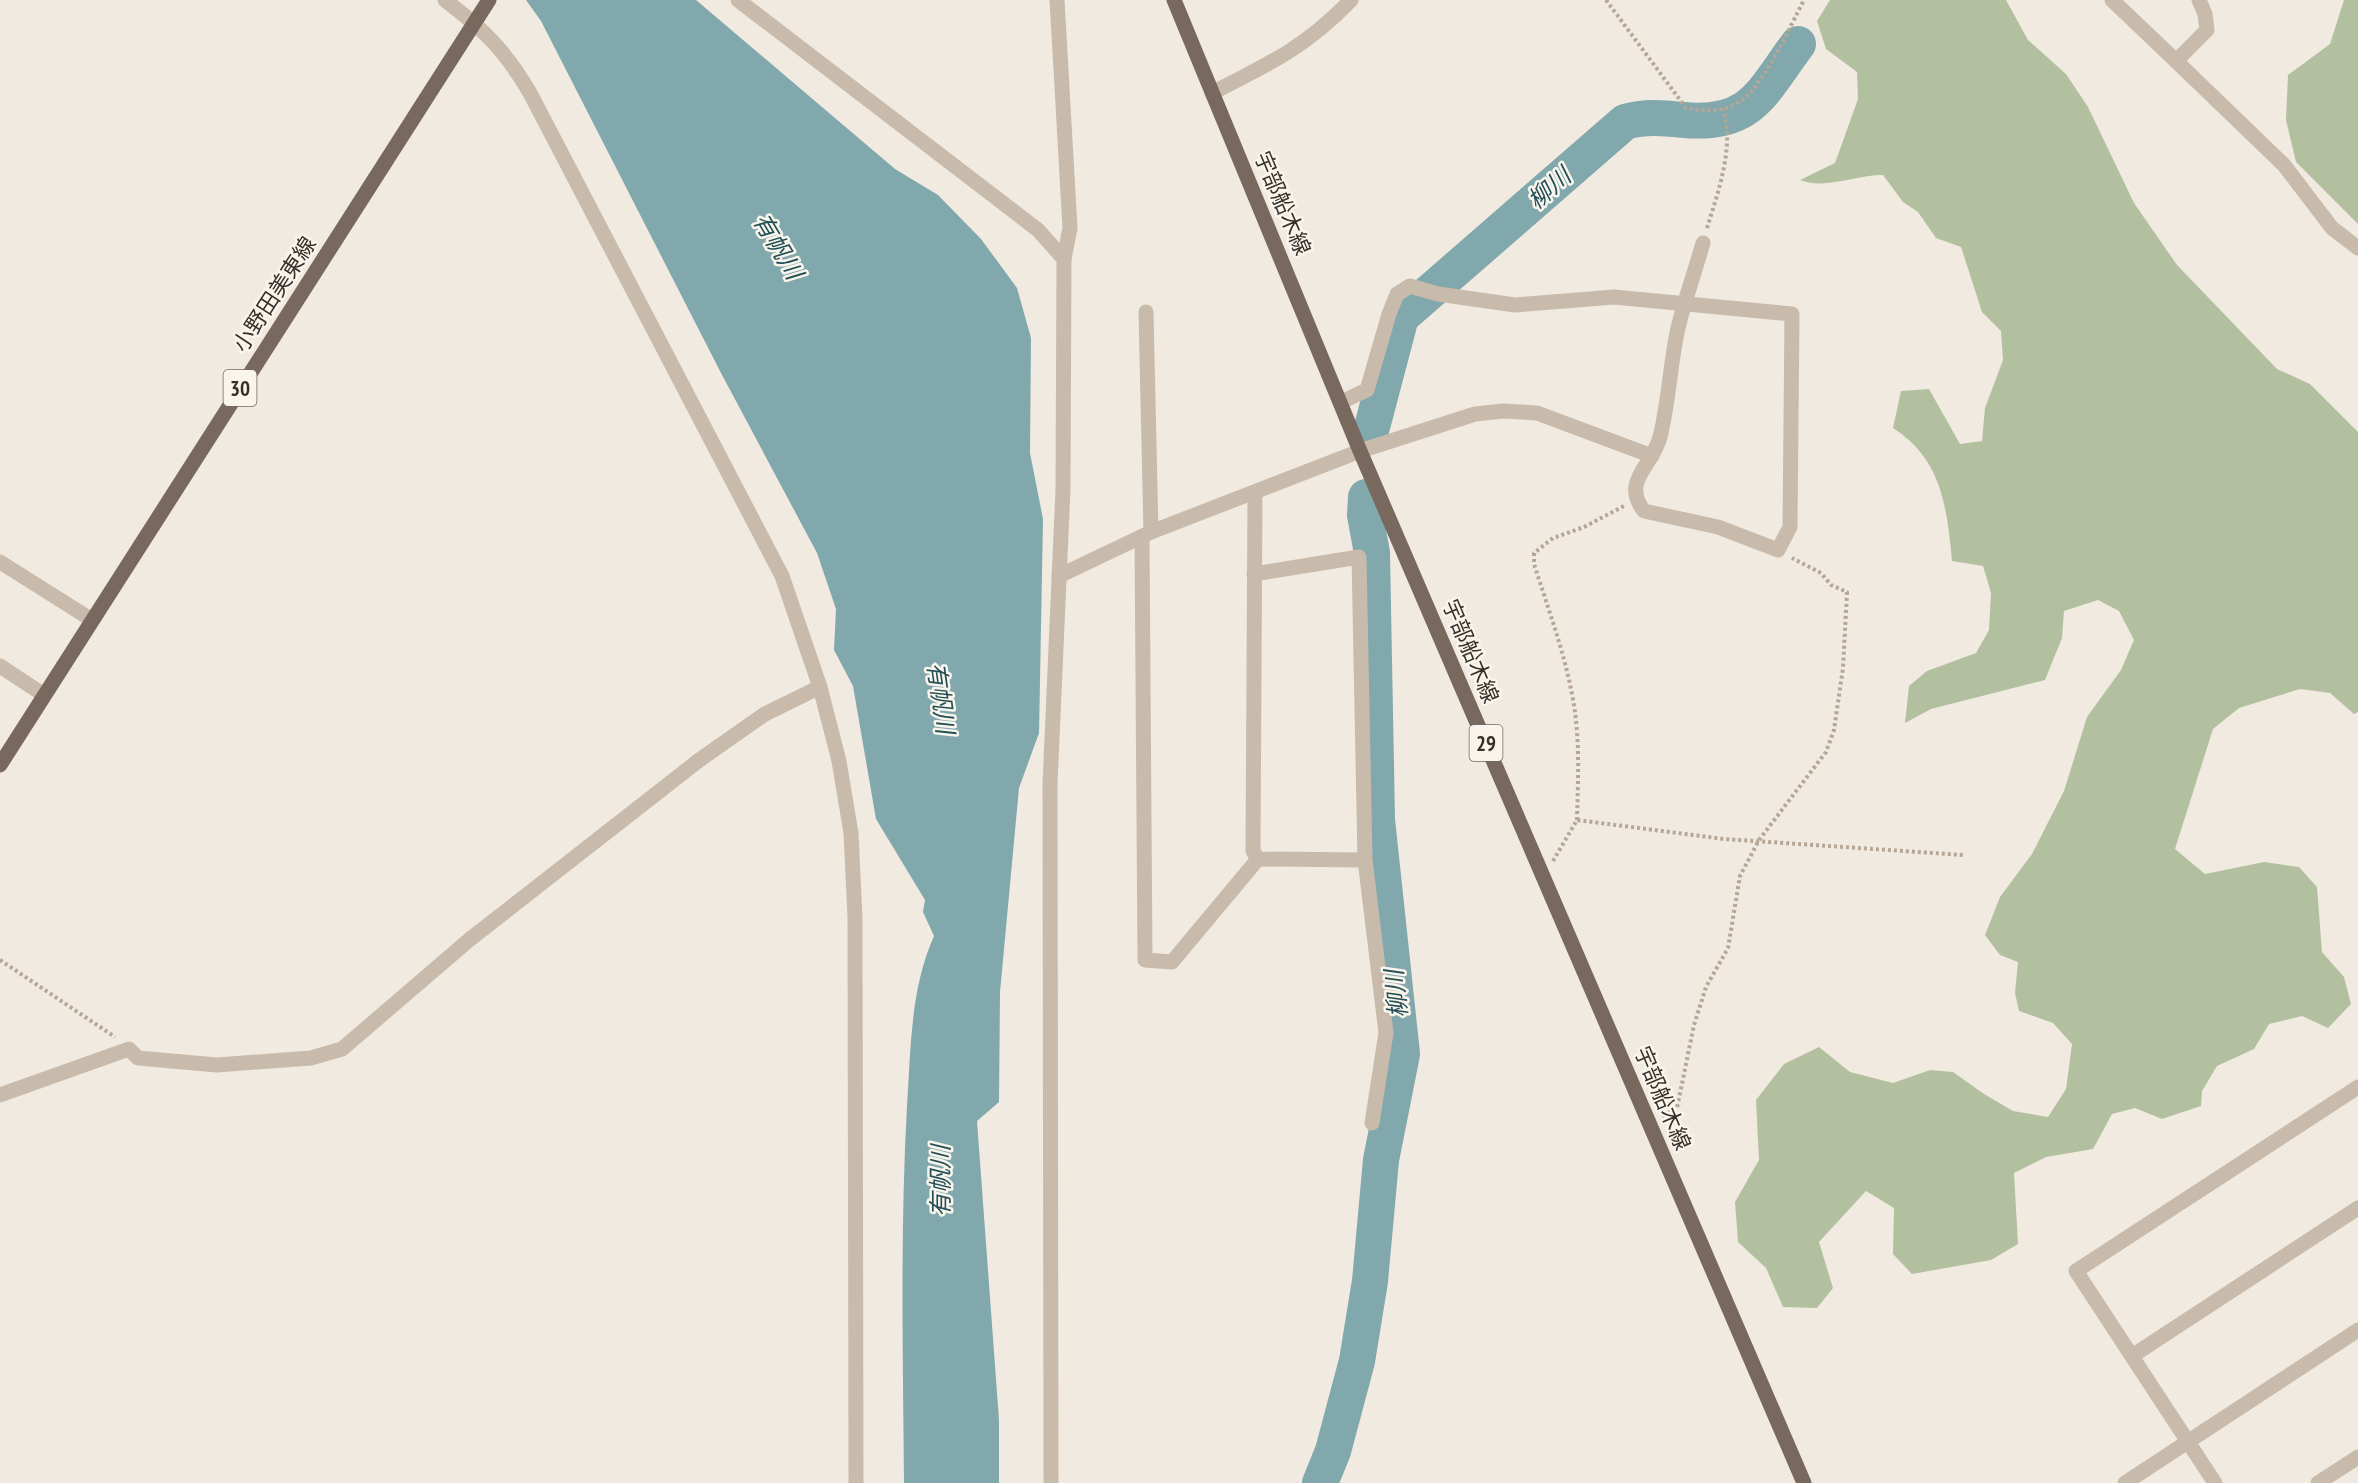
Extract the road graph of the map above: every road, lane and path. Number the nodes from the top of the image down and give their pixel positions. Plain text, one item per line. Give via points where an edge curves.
1 (446, 0) edge
2 (738, 0) edge
3 (1057, 0) edge
4 (1174, 0) edge
5 (1351, 0) edge
6 (1606, 0) edge
7 (1804, 0) edge
8 (2112, 0) edge
9 (2199, 0) edge
10 (482, 12) edge
11 (2176, 61) junction
12 (1212, 93) junction
13 (1723, 109) junction
14 (1703, 243) joint
15 (2358, 248) edge
16 (1064, 259) junction
17 (1686, 303) junction
18 (1146, 312) dead end
19 (1341, 402) junction
20 (1360, 451) junction
21 (1652, 456) junction
22 (1255, 493) junction
23 (1635, 500) junction
24 (1146, 535) junction
25 (1778, 550) junction
26 (0, 562) edge
27 (1254, 574) junction
28 (1059, 576) junction
29 (92, 620) junction
30 (0, 666) edge
31 (820, 687) junction
32 (44, 695) junction
33 (0, 765) edge
34 (1577, 820) junction
35 (1759, 840) junction
36 (1963, 855) dead end
37 (1258, 859) junction
38 (1365, 860) junction
39 (1544, 878) junction
40 (0, 960) edge
41 (129, 1049) junction
42 (2358, 1087) edge
43 (0, 1095) edge
44 (1372, 1123) dead end
45 (1650, 1124) junction
46 (2358, 1208) edge
47 (2358, 1330) edge
48 (2132, 1356) junction
49 (2188, 1441) junction
50 (2358, 1457) edge
51 (856, 1483) edge
52 (1051, 1483) edge
53 (1804, 1483) edge
54 (2125, 1483) edge
55 (2215, 1483) edge
56 (2318, 1483) edge

1 - 10 street
2 - 16 street via 1038,230
3 - 16 street via 1070,228
4 - 12 main road, 宇部船木線 / 29
5 - 12 street via 1283,57
6 - 13 path via 1686,108
7 - 13 path via 1752,91
8 - 11 street
9 - 11 street via 2207,30
10 - 29 main road, 小野田美東線 / 30
10 - 31 street via 530,93 782,576
11 - 15 street via 2284,165 2332,228
12 - 19 main road, 宇部船木線 / 29
13 - 14 path via 1728,125 1722,178
14 - 17 street
16 - 28 street
17 - 19 street via 1614,297 1515,305 1437,294 1410,286 1397,294 1367,390
17 - 21 street via 1678,329 1667,406
17 - 25 street via 1791,314 1790,527
18 - 24 street
19 - 20 main road, 宇部船木線 / 29
20 - 21 street via 1475,414 1503,411 1537,413
20 - 22 street
20 - 39 main road, 宇部船木線 / 29
21 - 23 street via 1638,476
22 - 24 street
22 - 27 street
23 - 25 street via 1644,512 1718,527
23 - 34 path via 1584,527 1552,538 1534,553 1533,564 1557,633 1574,707
24 - 28 street
24 - 37 street via 1145,960 1172,962
25 - 35 path via 1847,592 1843,668 1834,730 1826,752
26 - 29 street
27 - 37 street via 1253,851
27 - 38 street via 1359,557
28 - 52 street via 1050,784
29 - 32 main road, 小野田美東線 / 30
30 - 32 street
31 - 41 street via 765,714 698,761 469,940 342,1049 311,1058 207,1065 138,1058
31 - 51 street via 839,761 851,833 855,907
32 - 33 main road, 小野田美東線 / 30
34 - 35 path
34 - 39 path
35 - 36 path
35 - 45 path via 1740,876 1728,948 1706,987 1694,1025 1677,1108
37 - 38 street
38 - 44 street via 1386,1033
39 - 45 main road, 宇部船木線 / 29
40 - 41 path
41 - 43 street
42 - 48 street via 2076,1271
45 - 53 main road, 宇部船木線 / 29
46 - 48 street
47 - 49 street
48 - 49 street
49 - 54 street
49 - 55 street
50 - 56 street

